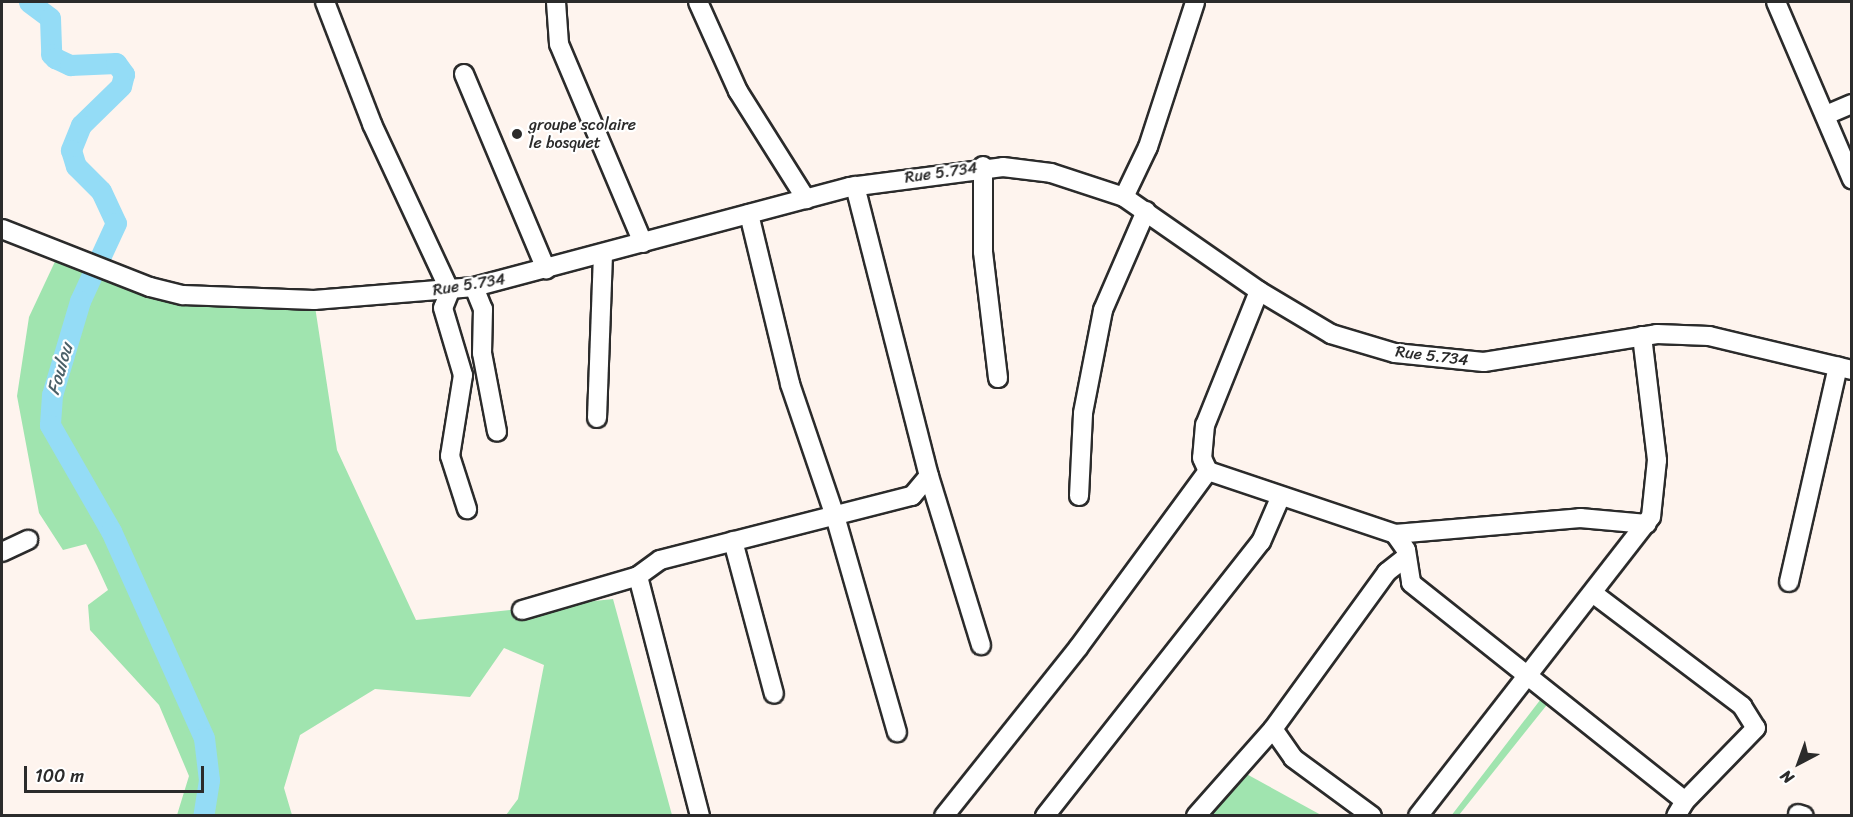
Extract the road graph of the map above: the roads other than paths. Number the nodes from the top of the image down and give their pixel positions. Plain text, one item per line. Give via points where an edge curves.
1 (326, 2) edge
2 (556, 2) edge
3 (698, 2) edge
4 (1195, 2) edge
5 (1776, 2) edge
6 (465, 74) dead end
7 (1851, 104) edge
8 (1826, 116) junction
9 (983, 166) junction
10 (1851, 179) edge
11 (855, 186) junction
12 (1124, 197) junction
13 (806, 199) junction
14 (1146, 211) junction
15 (749, 214) junction
16 (2, 228) edge
17 (643, 243) junction
18 (603, 254) junction
19 (546, 269) junction
20 (474, 287) junction
21 (450, 291) junction
22 (1259, 291) junction
23 (1641, 336) junction
24 (1845, 368) edge
25 (998, 378) dead end
26 (597, 418) dead end
27 (497, 432) dead end
28 (1208, 471) junction
29 (929, 476) junction
30 (1080, 496) dead end
31 (1280, 498) junction
32 (467, 509) dead end
33 (835, 516) junction
34 (1647, 524) junction
35 (1395, 534) junction
36 (28, 540) dead end
37 (733, 542) junction
38 (2, 552) edge
39 (1405, 558) junction
40 (638, 576) junction
41 (1789, 582) dead end
42 (1594, 594) junction
43 (522, 610) dead end
44 (981, 645) dead end
45 (1523, 677) junction
46 (774, 694) dead end
47 (1273, 729) junction
48 (897, 732) dead end
49 (1681, 808) edge
50 (700, 816) edge
51 (945, 816) edge
52 (1045, 816) edge
53 (1196, 816) edge
54 (1372, 816) edge
55 (1418, 816) edge

1 - 21 street via 372,124
2 - 17 street via 559,44
3 - 13 street via 738,91
4 - 12 street via 1148,147
5 - 8 street
6 - 19 street
7 - 8 street
8 - 10 street
9 - 11 street, Rue 5.734
9 - 12 street, Rue 5.734 via 1050,173
9 - 25 street via 983,252
11 - 13 street, Rue 5.734
11 - 29 street
12 - 14 street, Rue 5.734
13 - 15 street, Rue 5.734
14 - 22 street, Rue 5.734
14 - 30 street via 1103,310 1083,413
15 - 17 street, Rue 5.734
15 - 33 street via 789,384
16 - 21 street, Rue 5.734 via 117,279 183,295 255,299
17 - 18 street, Rue 5.734
18 - 19 street, Rue 5.734
18 - 26 street
19 - 20 street, Rue 5.734
20 - 21 street, Rue 5.734
20 - 27 street via 483,309 482,353
21 - 32 street via 442,308 463,375 450,456
22 - 23 street, Rue 5.734 via 1332,334 1395,354 1444,360 1493,361
22 - 28 street via 1205,425 1202,458
23 - 24 street, Rue 5.734 via 1709,336
23 - 34 street via 1658,479
24 - 41 street
28 - 31 street
28 - 51 street via 1125,587
29 - 33 street via 912,496
29 - 44 street
31 - 35 street
31 - 52 street via 1261,542
33 - 37 street
33 - 48 street
34 - 35 street via 1580,518
34 - 42 street
35 - 39 street
36 - 38 street
37 - 40 street via 660,560
37 - 46 street
39 - 45 street via 1411,583
39 - 47 street via 1387,572
40 - 43 street
40 - 50 street
42 - 45 street
42 - 49 street via 1742,706 1756,728
45 - 49 street
45 - 55 street
47 - 53 street
47 - 54 street via 1293,758

